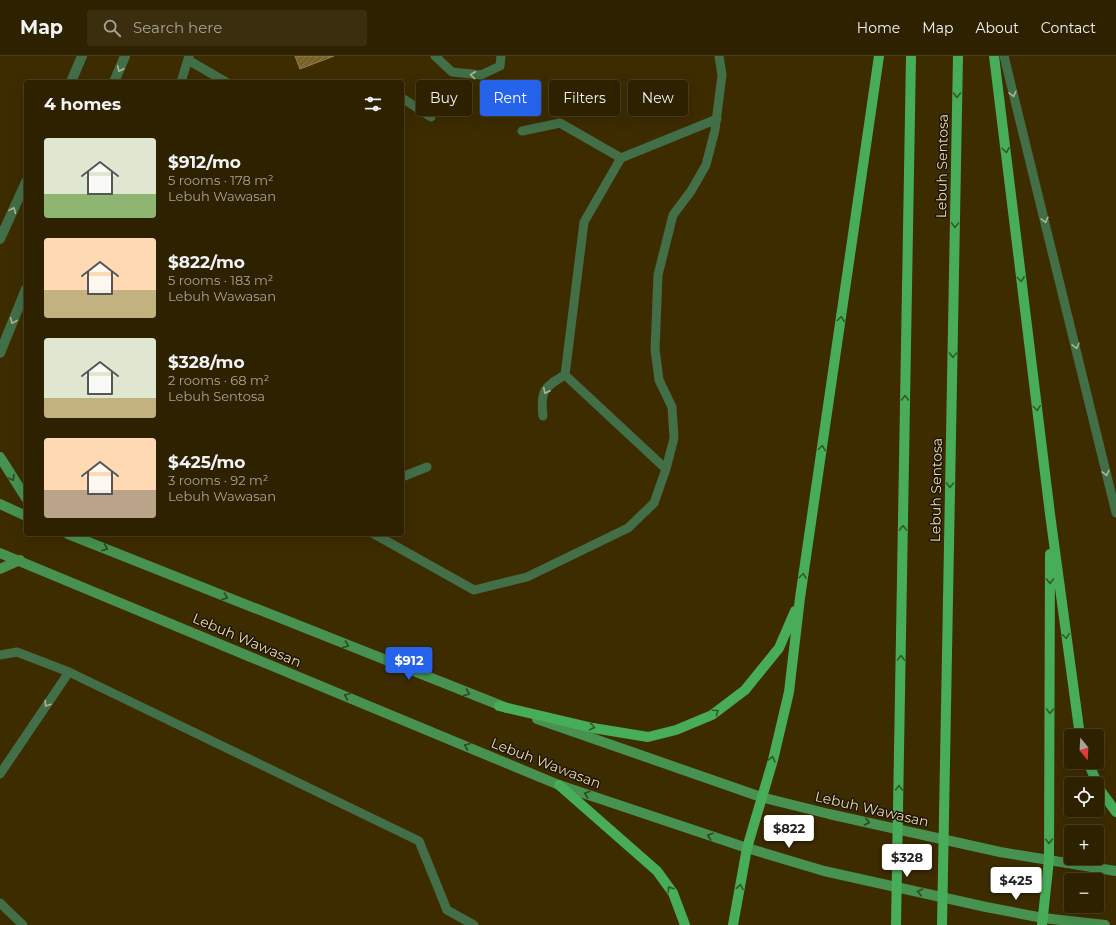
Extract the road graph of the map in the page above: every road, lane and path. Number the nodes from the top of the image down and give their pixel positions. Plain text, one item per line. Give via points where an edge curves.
1 (82, 56) edge
2 (125, 56) edge
3 (436, 56) edge
4 (501, 56) edge
5 (719, 56) edge
6 (879, 56) edge
7 (911, 56) edge
8 (958, 56) edge
9 (994, 56) edge
10 (1004, 56) edge
11 (189, 58) edge
12 (72, 80) edge
13 (115, 80) edge
14 (183, 80) edge
15 (223, 80) edge
16 (404, 99) edge
17 (431, 117) dead end
18 (716, 119) junction
19 (522, 131) dead end
20 (621, 158) junction
21 (24, 186) edge
22 (0, 239) edge
23 (24, 294) edge
24 (0, 353) edge
25 (565, 375) junction
26 (543, 416) dead end
27 (0, 457) edge
28 (427, 466) dead end
29 (666, 469) junction
30 (404, 476) edge
31 (24, 495) edge
32 (0, 504) edge
33 (1116, 513) edge
34 (1050, 514) junction
35 (24, 515) edge
36 (73, 536) edge
37 (378, 536) edge
38 (0, 553) edge
39 (20, 560) junction
40 (0, 568) edge
41 (800, 598) junction
42 (0, 655) edge
43 (69, 672) junction
44 (499, 706) junction
45 (1079, 729) edge
46 (1091, 769) edge
47 (0, 774) edge
48 (559, 785) junction
49 (761, 797) junction
50 (1116, 812) edge
51 (747, 848) junction
52 (1049, 860) junction
53 (1116, 871) edge
54 (0, 903) edge
55 (1042, 921) edge
56 (23, 925) edge
57 (474, 925) edge
58 (685, 925) edge
59 (733, 925) edge
60 (896, 925) edge
61 (942, 925) edge
62 (1105, 925) edge

1 - 12 street
2 -> 13 street
4 -> 3 lane via 500,66 481,75 452,72
5 - 18 lane via 722,75
41 -> 6 main road
60 -> 7 main road
8 -> 61 main road, Lebuh Sentosa
9 -> 34 main road
10 -> 33 lane
11 - 14 lane
11 - 15 lane
16 - 17 lane
18 - 20 lane
18 - 29 lane via 706,164 691,191 673,215 658,275 655,349 659,380 672,407 674,438
19 - 20 lane via 560,123
20 - 25 lane via 584,222
22 -> 21 street
23 -> 24 street
25 -> 26 lane via 546,386 541,401
25 - 29 lane
27 -> 31 main road
28 - 30 lane
29 - 37 lane via 654,503 628,528 527,577 474,590
32 - 35 main road
34 -> 45 main road
34 -> 52 main road
36 -> 44 main road, Lebuh Wawasan
38 - 39 main road, Lebuh Wawasan
39 - 40 main road
48 -> 39 main road, Lebuh Wawasan
44 -> 41 main road via 593,728 648,737 676,730 712,715 745,690 779,648
49 -> 41 main road via 789,692
42 - 43 lane via 17,652
43 -> 47 lane
43 - 57 lane via 419,841 447,910
44 - 49 main road, Lebuh Wawasan
46 - 50 main road via 1100,790
51 -> 48 main road, Lebuh Wawasan
58 -> 48 main road via 673,893 657,871
49 - 51 main road
49 -> 52 main road, Lebuh Wawasan via 1000,852
55 -> 51 main road, Lebuh Wawasan via 824,871
59 -> 51 main road
52 - 53 main road, Lebuh Wawasan
52 - 55 main road
54 - 56 lane
55 - 62 main road, Lebuh Wawasan

